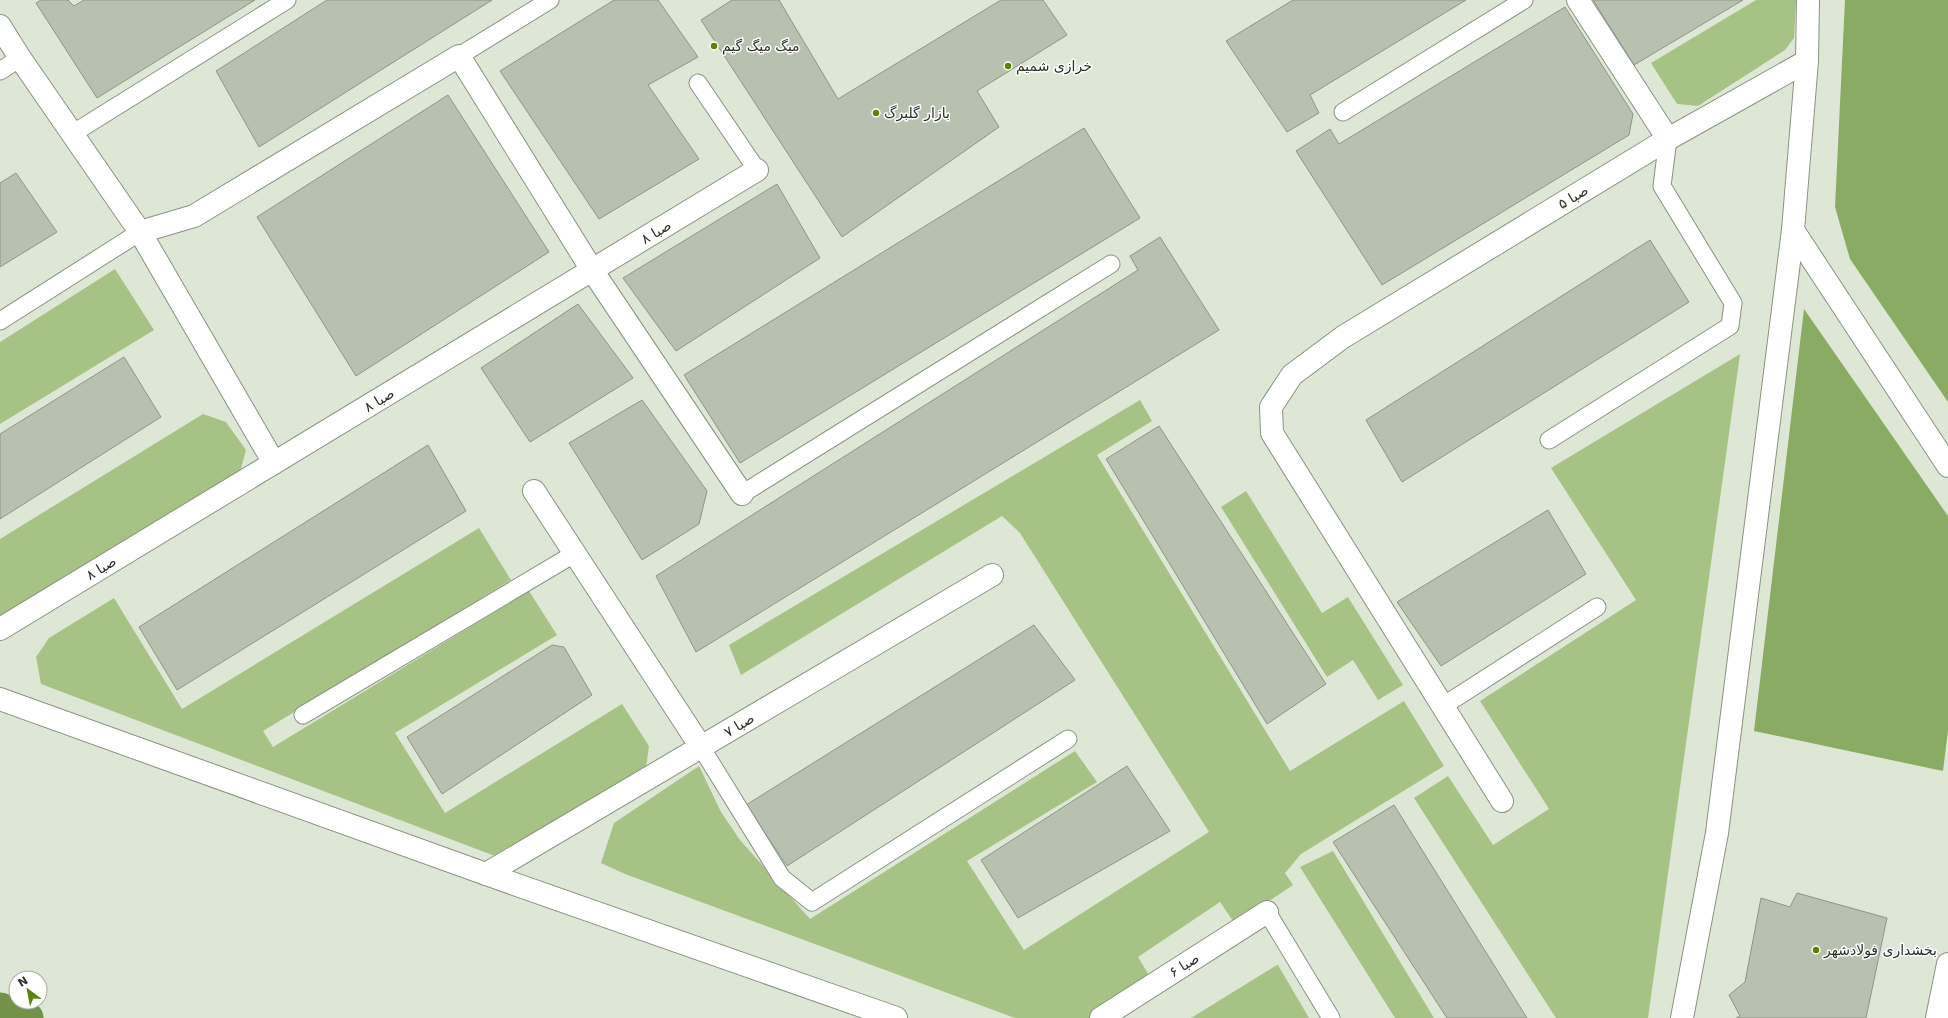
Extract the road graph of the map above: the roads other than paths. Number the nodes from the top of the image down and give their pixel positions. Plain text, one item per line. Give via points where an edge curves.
1 (287, 0) edge
2 (550, 0) edge
3 (1524, 0) edge
4 (1578, 0) edge
5 (1808, 0) edge
6 (0, 26) edge
7 (458, 56) junction
8 (20, 58) junction
9 (1807, 62) junction
10 (0, 70) edge
11 (698, 83) dead end
12 (1343, 112) dead end
13 (72, 134) junction
14 (1668, 139) junction
15 (757, 170) joint
16 (1793, 230) junction
17 (140, 232) junction
18 (1111, 264) dead end
19 (592, 270) junction
20 (0, 321) edge
21 (1549, 440) dead end
22 (274, 463) junction
23 (1948, 466) edge
24 (534, 490) dead end
25 (742, 494) joint
26 (574, 554) junction
27 (992, 575) dead end
28 (1597, 607) dead end
29 (0, 629) edge
30 (0, 699) edge
31 (1443, 706) junction
32 (303, 715) dead end
33 (1068, 739) dead end
34 (701, 747) junction
35 (1502, 801) dead end
36 (486, 874) junction
37 (1267, 912) joint
38 (1948, 964) edge
39 (896, 1018) edge
40 (1101, 1018) edge
41 (1331, 1018) edge
42 (1682, 1018) edge
43 (1937, 1018) edge

1 - 13 lane
2 - 7 lane
3 - 12 lane
4 - 14 street
5 - 9 street
6 - 8 street
7 - 17 street via 194,216
7 - 19 street
8 - 10 lane
8 - 13 street
9 - 14 street, صبا ۵
9 - 16 street
11 - 15 lane
13 - 17 street
14 - 21 lane via 1662,186 1733,303 1730,326
14 - 31 street, صبا ۵ via 1343,337 1292,375 1271,407 1272,433
15 - 19 street, صبا ۸
16 - 23 street
16 - 42 street via 1717,833
17 - 20 lane
17 - 22 street
18 - 25 lane
19 - 22 street, صبا ۸
19 - 25 street
22 - 29 street, صبا ۸
24 - 26 street
26 - 32 lane
26 - 34 street
27 - 34 street, صبا ۷
28 - 31 lane
30 - 36 street
31 - 35 street, صبا ۵
33 - 34 lane via 812,902 782,878
34 - 36 street, صبا ۷
36 - 39 street
37 - 40 street, صبا ۶
37 - 41 lane
38 - 43 street

